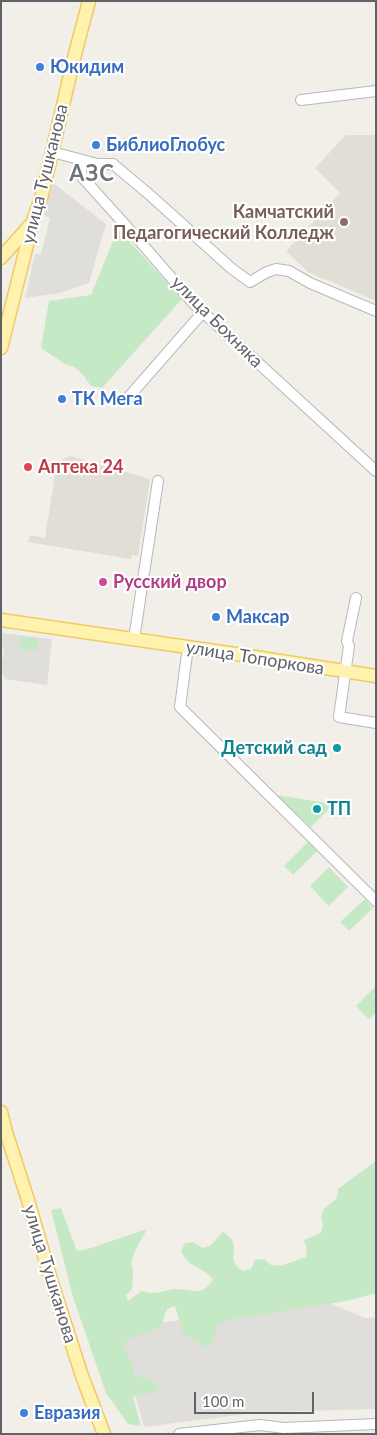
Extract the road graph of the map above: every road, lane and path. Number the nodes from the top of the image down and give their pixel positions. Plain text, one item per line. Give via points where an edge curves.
1 (89, 1) edge
2 (376, 91) edge
3 (301, 100) dead end
4 (52, 152) junction
5 (79, 159) junction
6 (33, 222) junction
7 (1, 258) edge
8 (376, 311) edge
9 (203, 312) junction
10 (1, 348) edge
11 (126, 400) dead end
12 (376, 471) edge
13 (158, 481) dead end
14 (356, 598) dead end
15 (1, 620) edge
16 (134, 639) junction
17 (188, 647) junction
18 (346, 672) junction
19 (376, 676) edge
20 (376, 722) edge
21 (376, 900) edge
22 (1, 1112) edge
23 (4, 1133) edge
24 (376, 1424) edge
25 (104, 1434) edge
26 (179, 1434) edge

1 - 4 main road, улица Тушканова
2 - 3 street
4 - 5 street
4 - 6 main road, улица Тушканова
5 - 8 street via 113,164 250,282 276,269 288,271
5 - 9 street, улица Бохняка via 82,177
6 - 7 main road
6 - 10 main road, улица Тушканова
9 - 11 street
9 - 12 street, улица Бохняка
13 - 16 street
14 - 18 street
15 - 16 main road, улица Топоркова
16 - 17 main road, улица Топоркова
17 - 18 main road, улица Топоркова
17 - 21 street via 180,706
18 - 19 main road, улица Топоркова
18 - 20 street via 339,717
22 - 23 main road, улица Тушканова
23 - 25 main road, улица Тушканова via 82,1376
24 - 26 street via 284,1428 260,1425

